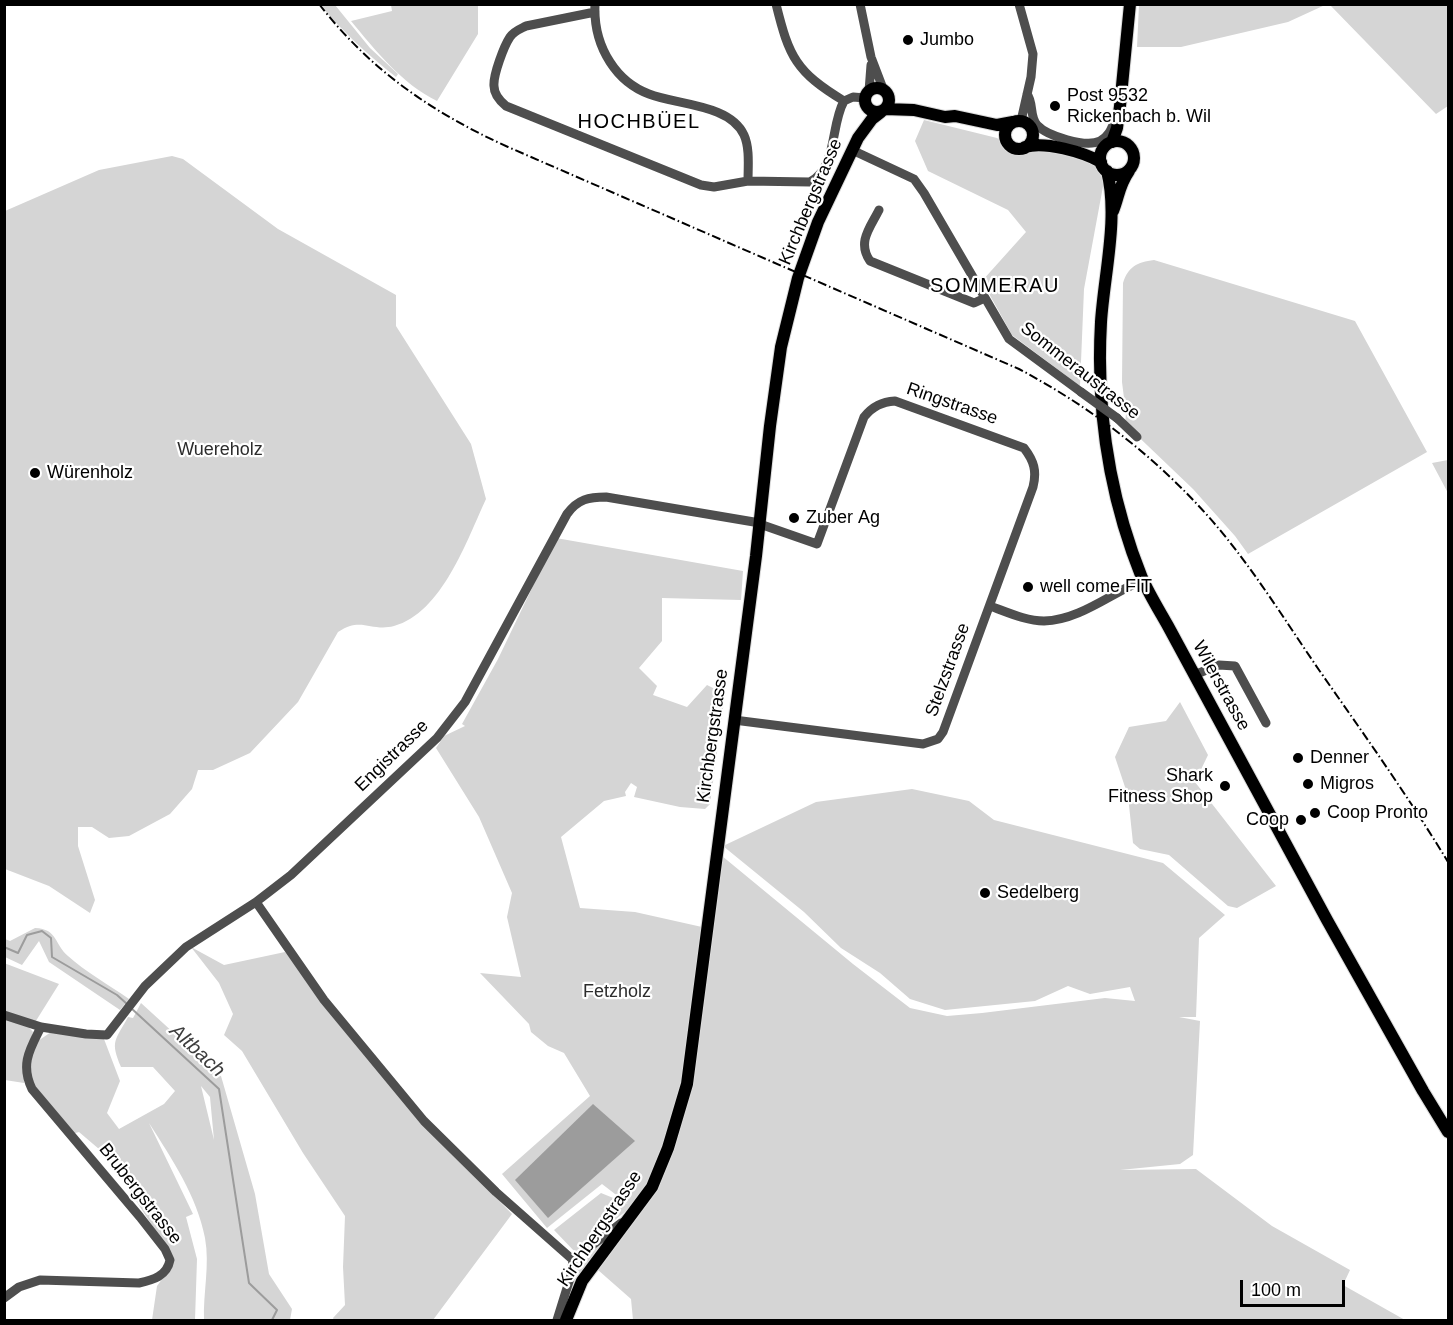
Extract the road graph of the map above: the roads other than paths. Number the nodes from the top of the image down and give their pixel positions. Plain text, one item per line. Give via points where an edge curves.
1 (776, 4) edge
2 (860, 4) edge
3 (1019, 4) edge
4 (1130, 4) edge
5 (595, 8) edge
6 (871, 57) junction
7 (1027, 94) junction
8 (867, 98) junction
9 (844, 101) junction
10 (885, 102) junction
11 (1120, 106) junction
12 (945, 117) junction
13 (1017, 122) junction
14 (1032, 129) junction
15 (858, 138) junction
16 (1007, 141) junction
17 (1126, 144) junction
18 (1108, 145) junction
19 (1025, 147) junction
20 (852, 150) junction
21 (1104, 166) junction
22 (1129, 171) junction
23 (748, 181) junction
24 (879, 210) dead end
25 (1111, 215) junction
26 (985, 298) junction
27 (1137, 437) dead end
28 (760, 523) junction
29 (1143, 580) junction
30 (990, 606) junction
31 (1194, 675) junction
32 (734, 720) junction
33 (1266, 723) dead end
34 (256, 902) junction
35 (4, 1015) edge
36 (41, 1026) junction
37 (1449, 1132) edge
38 (632, 1215) junction
39 (573, 1260) junction
40 (4, 1298) edge
41 (557, 1320) edge
42 (566, 1320) edge

1 - 9 street via 794,60 810,77
2 - 6 street
3 - 7 street via 1033,54
4 - 11 main road
5 - 23 street via 603,51 614,69 631,84 649,94 720,113 744,133
5 - 23 street via 517,30 494,75 499,100 701,185
6 - 8 street
6 - 10 street
7 - 11 street via 1036,123 1053,135 1080,142 1095,142 1106,136
7 - 13 street
8 - 9 street
8 - 10 main road via 876,88
8 - 10 main road via 871,111
8 - 15 main road, Kirchbergstrasse
9 - 23 street via 834,142 816,178 803,183
10 - 12 main road
10 - 15 main road, Kirchbergstrasse
11 - 17 main road via 1125,115
11 - 18 main road via 1117,128
12 - 13 main road via 997,125
12 - 16 main road via 952,123 1000,135
13 - 14 main road
13 - 16 main road via 1007,129
14 - 18 main road via 1041,137 1056,141 1093,148
14 - 19 main road via 1033,138
15 - 20 main road, Kirchbergstrasse
16 - 19 main road via 1014,147
17 - 18 main road
17 - 22 main road via 1134,157
18 - 21 main road via 1102,151
19 - 21 main road via 1045,145 1083,154
20 - 26 street, Sommeraustrasse via 914,179
20 - 28 main road, Kirchbergstrasse via 809,244 798,278 777,373
21 - 22 main road via 1118,175
21 - 25 main road, Wilerstrasse via 1111,185
22 - 25 main road, Wilerstrasse via 1120,183
24 - 26 street via 864,240 864,251 870,261 974,303
25 - 29 main road, Wilerstrasse via 1101,319 1103,433 1125,529
26 - 27 street, Sommeraustrasse, bridge via 1009,339
28 - 30 street, Ringstrasse via 818,544 864,417 884,402 895,401 1005,440 1024,448 1036,475
28 - 32 main road, Kirchbergstrasse
28 - 34 street, Engistrasse via 606,497 592,497 572,507 465,702 437,738 291,875
29 - 30 street, Stelzstrasse via 1056,619 1029,619
29 - 31 main road, Wilerstrasse
30 - 32 street, Stelzstrasse via 943,732 931,743
31 - 33 street via 1219,665 1234,666
31 - 37 main road, Wilerstrasse
32 - 38 main road, Kirchbergstrasse via 687,1084 661,1168
34 - 36 street, Engistrasse via 186,947 150,981 107,1035
34 - 39 street via 324,1000 424,1121
35 - 36 street, Engistrasse
36 - 40 street, Brubergstrasse via 27,1058 27,1078 32,1089 140,1216 170,1260 163,1274 150,1281 40,1280 19,1287
38 - 39 street
38 - 42 main road, Kirchbergstrasse via 582,1281
39 - 41 street

